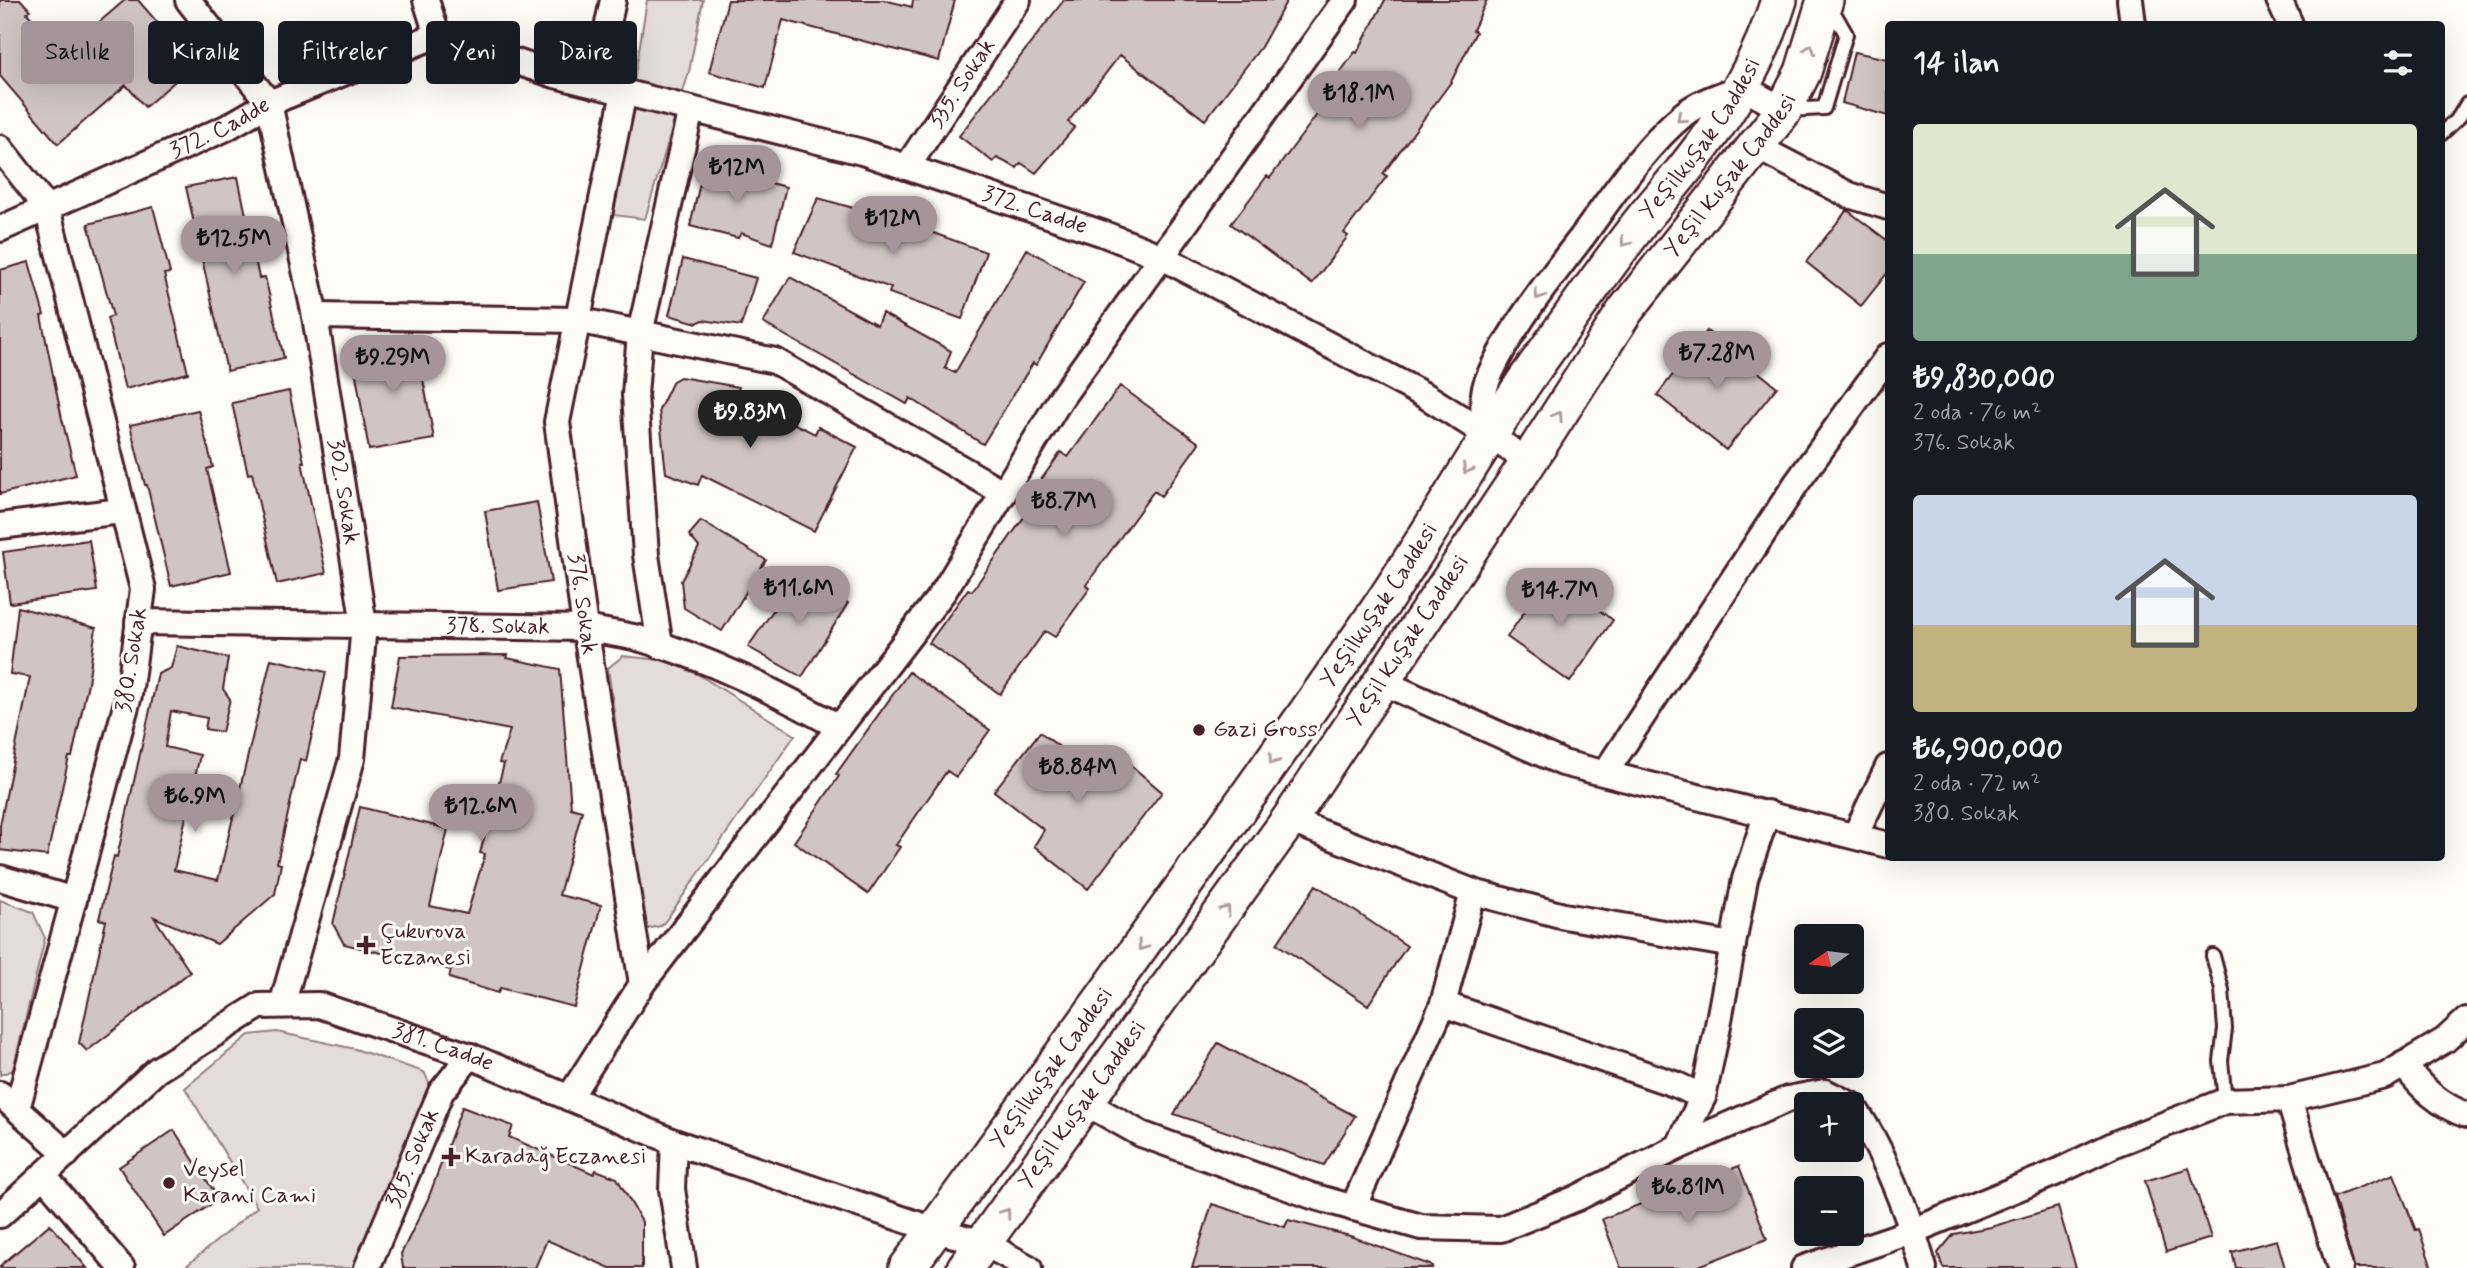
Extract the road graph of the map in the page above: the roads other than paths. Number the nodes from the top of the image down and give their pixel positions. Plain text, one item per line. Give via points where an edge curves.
1 (188, 0) edge
2 (426, 0) edge
3 (613, 0) edge
4 (1018, 0) edge
5 (1345, 0) edge
6 (1779, 0) edge
7 (1826, 0) edge
8 (2130, 0) edge
9 (2279, 0) edge
10 (433, 21) edge
11 (2133, 21) edge
12 (2289, 21) edge
13 (426, 39) edge
14 (520, 63) edge
15 (595, 85) junction
16 (1742, 87) junction
17 (624, 92) junction
18 (269, 103) junction
19 (2467, 104) edge
20 (691, 109) junction
21 (1784, 110) junction
22 (2445, 130) edge
23 (1756, 147) junction
24 (0, 148) edge
25 (907, 167) junction
26 (1885, 207) edge
27 (47, 208) junction
28 (0, 229) edge
29 (1160, 256) junction
30 (315, 316) junction
31 (577, 320) junction
32 (640, 333) junction
33 (1885, 360) edge
34 (1487, 437) junction
35 (1529, 461) junction
36 (1004, 493) junction
37 (121, 511) junction
38 (0, 526) edge
39 (138, 622) junction
40 (364, 625) junction
41 (585, 628) junction
42 (660, 646) junction
43 (1382, 682) junction
44 (839, 727) junction
45 (1605, 773) junction
46 (1885, 773) edge
47 (1767, 813) junction
48 (1289, 820) junction
49 (1855, 836) junction
50 (1885, 844) edge
51 (0, 878) edge
52 (1473, 892) junction
53 (74, 900) junction
54 (1734, 945) junction
55 (2213, 956) dead end
56 (642, 984) junction
57 (1443, 1004) junction
58 (282, 1005) junction
59 (2467, 1020) edge
60 (470, 1056) junction
61 (2404, 1064) junction
62 (1703, 1097) junction
63 (569, 1098) junction
64 (1794, 1098) edge
65 (2289, 1099) junction
66 (2225, 1101) junction
67 (9, 1102) edge
68 (1086, 1103) junction
69 (2467, 1115) edge
70 (1864, 1124) edge
71 (674, 1142) junction
72 (1678, 1147) junction
73 (66, 1154) junction
74 (43, 1175) junction
75 (1353, 1208) junction
76 (0, 1215) edge
77 (935, 1230) junction
78 (1913, 1231) junction
79 (975, 1256) edge
80 (122, 1268) edge
81 (367, 1268) edge
82 (684, 1268) edge
83 (907, 1268) edge
84 (1029, 1268) edge
85 (1804, 1268) edge
86 (1924, 1268) edge
87 (2340, 1268) edge

1 - 18 street, 302. Sokak
2 - 10 street
3 - 15 street
4 - 25 street, 335. Sokak
5 - 29 street
6 - 16 main road, Yeşilkuşak Caddesi
21 -> 7 main road, Yeşil Kuşak Caddesi
8 - 11 street
9 - 12 street
13 - 18 street, 372. Cadde
14 - 15 street, 372. Cadde
15 - 17 street, 372. Cadde
16 - 21 street
16 -> 34 main road, Yeşilkuşak Caddesi via 1691,162 1586,294
17 - 20 street, 372. Cadde
17 - 31 street, 376. Sokak
18 - 27 street, 372. Cadde via 226,128
18 - 30 street, 302. Sokak
19 - 22 lane
20 - 25 street, 372. Cadde
20 - 32 street
21 - 23 main road, Yeşil Kuşak Caddesi
23 - 26 street via 1849,195
35 -> 23 main road, Yeşil Kuşak Caddesi via 1625,311
24 - 27 street
25 - 29 street, 372. Cadde
27 - 28 street, 372. Cadde
27 - 37 street, 380. Sokak
29 - 34 street, 372. Cadde via 1426,396
29 - 36 street via 1061,398
30 - 31 street
30 - 40 street, 302. Sokak
31 - 32 street
31 - 41 street, 376. Sokak via 557,422
32 - 36 street via 775,361
32 - 42 street via 635,396 646,555
33 - 45 street via 1796,484
34 - 35 street, 372. Cadde
34 -> 77 main road, Yeşilkuşak Caddesi via 1372,618 1164,916
35 - 43 main road, Yeşil Kuşak Caddesi
36 - 44 street via 944,591
37 - 38 street
37 - 39 street, 380. Sokak via 143,589
39 - 40 street, 378. Sokak
39 - 53 street, 380. Sokak via 129,695
40 - 41 street, 378. Sokak
40 - 58 street, 302. Sokak via 352,759
41 - 42 street, 378. Sokak
41 - 56 street, 376. Sokak
42 - 44 street, 378. Sokak via 764,687
43 - 45 street via 1563,763
43 - 48 main road, Yeşil Kuşak Caddesi
44 - 56 street
45 - 47 street
46 - 49 street
47 - 49 street
47 - 54 street via 1745,879
48 - 52 street
68 -> 48 main road, Yeşil Kuşak Caddesi
49 - 50 street
51 - 53 street
52 - 54 street via 1564,916
52 - 57 street
53 - 67 street, 380. Sokak
54 - 62 street
55 - 66 lane via 2222,990
56 - 63 street
57 - 62 street
57 - 75 street
58 - 60 street, 381. Cadde via 319,1005
58 - 73 street, 381. Cadde via 259,1006 157,1070
59 - 61 street via 2445,1040
60 - 63 street, 381. Cadde
60 - 81 street, 385. Sokak via 441,1092
61 - 65 street via 2385,1076
61 - 69 street via 2437,1098
62 - 72 street
63 - 71 street, 381. Cadde
64 - 72 street
65 - 66 street
65 - 87 street
66 - 78 street
67 - 73 street
68 - 75 street via 1141,1134
79 -> 68 main road, Yeşil Kuşak Caddesi
70 - 78 street
71 - 77 street, 381. Cadde
71 - 82 street via 672,1189
72 - 75 street via 1577,1198 1501,1229 1421,1227
73 - 74 street, 381. Cadde
74 - 76 street, 381. Cadde
74 - 80 street
77 - 79 street, 381. Cadde
77 - 83 main road, Yeşilkuşak Caddesi
78 - 85 street
78 - 86 street
79 - 84 street, 381. Cadde

